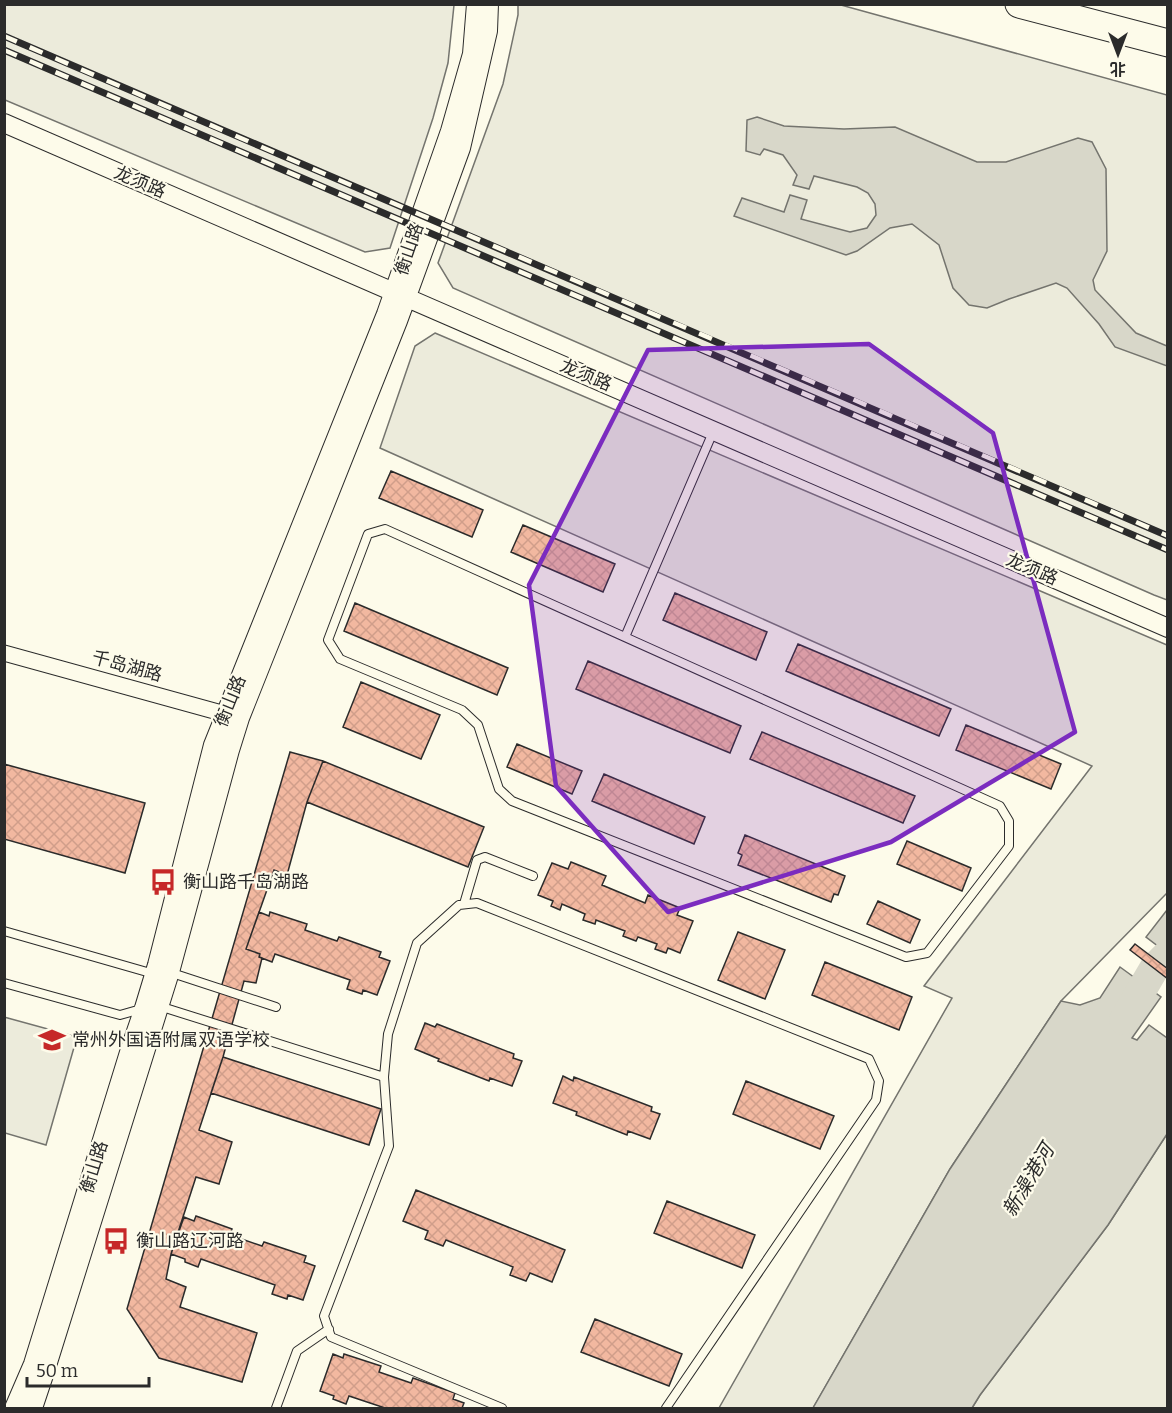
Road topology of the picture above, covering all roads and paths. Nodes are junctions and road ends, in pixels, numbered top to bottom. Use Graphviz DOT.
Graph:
graph roads {
  1 [pos="476,4"];
  2 [pos="489,4"];
  3 [pos="1019,4"];
  4 [pos="1167,43"];
  5 [pos="4,123"];
  6 [pos="400,295"];
  7 [pos="714,431"];
  8 [pos="1167,628"];
  9 [pos="625,637"];
  10 [pos="4,653"];
  11 [pos="233,716"];
  12 [pos="533,876"];
  13 [pos="465,904"];
  14 [pos="4,931"];
  15 [pos="162,973"];
  16 [pos="4,983"];
  17 [pos="152,1007"];
  18 [pos="276,1007"];
  19 [pos="384,1077"];
  20 [pos="329,1329"];
  21 [pos="14,1408"];
  22 [pos="33,1408"];
  23 [pos="276,1408"];
  24 [pos="502,1408"];
  25 [pos="666,1408"];
  1 -- 6 [label="street, 衡山路"];
  2 -- 6 [label="street, 衡山路"];
  3 -- 4 [label="highway"];
  5 -- 6 [label="street, 龙须路"];
  6 -- 7 [label="street, 龙须路"];
  6 -- 11 [label="street, 衡山路"];
  7 -- 8 [label="street, 龙须路"];
  7 -- 9 [label="lane"];
  9 -- 9 [label="lane"];
  10 -- 11 [label="street, 千岛湖路"];
  11 -- 15 [label="street, 衡山路"];
  12 -- 13 [label="lane"];
  13 -- 19 [label="lane"];
  13 -- 25 [label="lane"];
  14 -- 15 [label="lane"];
  15 -- 17 [label="street, 衡山路"];
  15 -- 18 [label="lane"];
  16 -- 17 [label="lane"];
  17 -- 19 [label="lane"];
  17 -- 21 [label="street, 衡山路"];
  17 -- 22 [label="street, 衡山路"];
  19 -- 20 [label="lane"];
  20 -- 23 [label="lane"];
  20 -- 24 [label="lane"];
}
